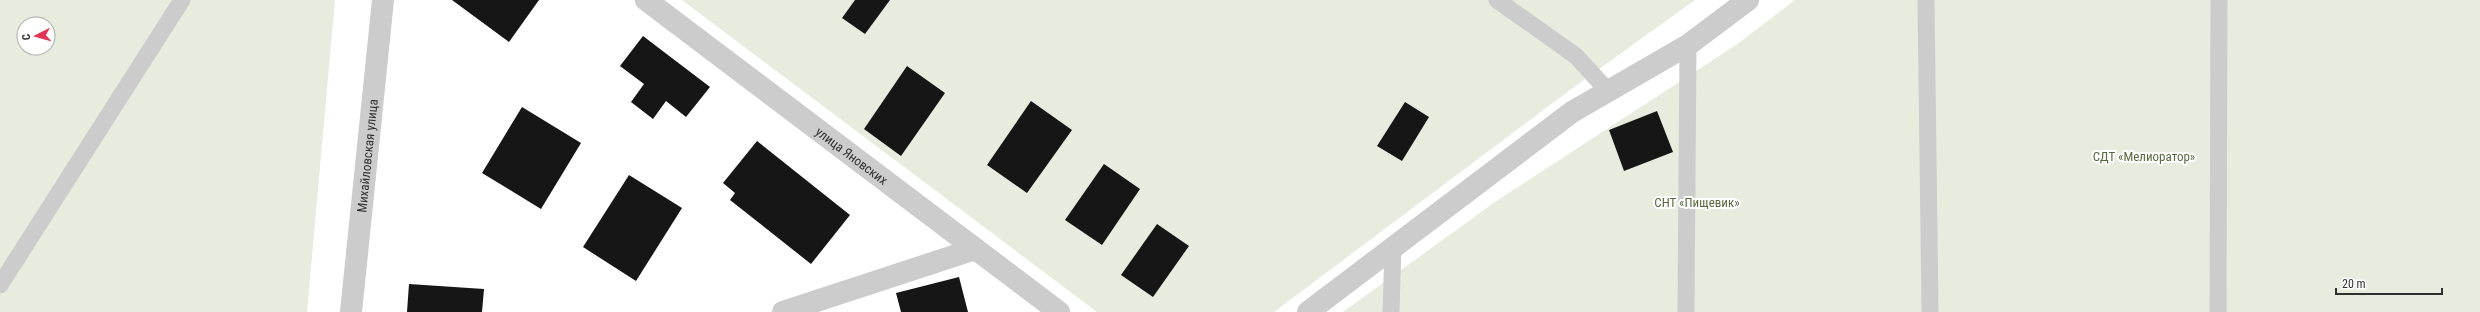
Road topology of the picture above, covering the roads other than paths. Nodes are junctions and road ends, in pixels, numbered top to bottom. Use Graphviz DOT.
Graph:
graph roads {
  1 [pos="182,0"];
  2 [pos="383,0"];
  3 [pos="646,0"];
  4 [pos="1496,0"];
  5 [pos="1748,0"];
  6 [pos="1926,0"];
  7 [pos="2219,0"];
  8 [pos="1688,45"];
  9 [pos="1608,91"];
  10 [pos="1393,246"];
  11 [pos="975,249"];
  12 [pos="0,285"];
  13 [pos="351,312"];
  14 [pos="783,312"];
  15 [pos="1059,312"];
  16 [pos="1308,312"];
  17 [pos="1391,312"];
  18 [pos="1686,312"];
  19 [pos="1930,312"];
  20 [pos="2218,312"];
  1 -- 12 [label="lane"];
  2 -- 13 [label="street, Михайловская улица"];
  3 -- 11 [label="street, улица Яновских"];
  4 -- 9 [label="lane"];
  5 -- 8 [label="street"];
  6 -- 19 [label="lane"];
  7 -- 20 [label="lane"];
  8 -- 9 [label="street"];
  8 -- 18 [label="lane"];
  9 -- 10 [label="street"];
  10 -- 16 [label="street"];
  10 -- 17 [label="lane"];
  11 -- 14 [label="street"];
  11 -- 15 [label="street, улица Яновских"];
}
